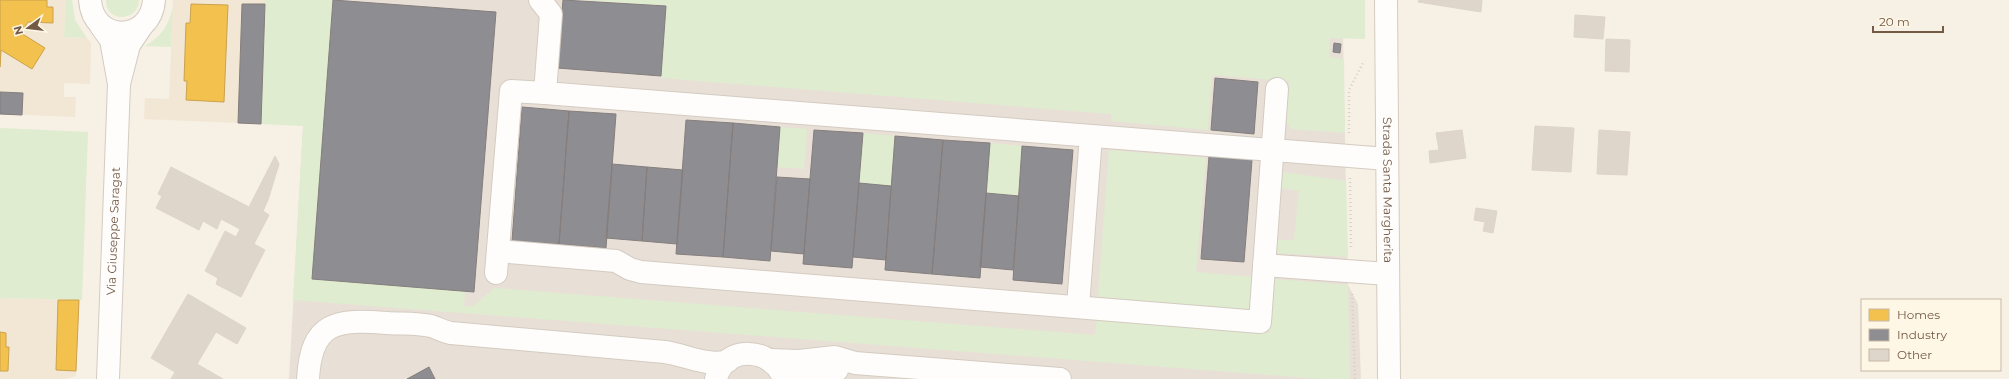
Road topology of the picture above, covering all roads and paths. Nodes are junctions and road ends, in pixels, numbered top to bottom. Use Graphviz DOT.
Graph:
graph roads {
  1 [pos="90,0"];
  2 [pos="154,0"];
  3 [pos="540,0"];
  4 [pos="1386,0"];
  5 [pos="101,26"];
  6 [pos="141,27"];
  7 [pos="1365,60"];
  8 [pos="119,84"];
  9 [pos="1278,89"];
  10 [pos="545,93"];
  11 [pos="1091,136"];
  12 [pos="1273,150"];
  13 [pos="1349,156"];
  14 [pos="1387,159"];
  15 [pos="498,251"];
  16 [pos="1264,265"];
  17 [pos="1352,271"];
  18 [pos="496,273"];
  19 [pos="1388,274"];
  20 [pos="1078,306"];
  21 [pos="770,360"];
  22 [pos="855,363"];
  23 [pos="722,370"];
  24 [pos="108,379"];
  25 [pos="308,379"];
  26 [pos="784,379"];
  27 [pos="801,379"];
  28 [pos="1060,379"];
  29 [pos="1355,379"];
  30 [pos="1390,379"];
  1 -- 5 [label="street, Via Giuseppe Saragat"];
  2 -- 6 [label="street, Via Giuseppe Saragat"];
  3 -- 10 [label="street"];
  4 -- 14 [label="street, Strada Santa Margherita"];
  5 -- 6 [label="street"];
  5 -- 8 [label="street, Via Giuseppe Saragat"];
  6 -- 8 [label="street, Via Giuseppe Saragat"];
  7 -- 13 [label="path"];
  8 -- 24 [label="street, Via Giuseppe Saragat"];
  9 -- 12 [label="street"];
  10 -- 11 [label="street"];
  10 -- 15 [label="street"];
  11 -- 12 [label="street"];
  11 -- 20 [label="street"];
  12 -- 13 [label="street"];
  12 -- 16 [label="street"];
  13 -- 14 [label="street"];
  13 -- 17 [label="path"];
  14 -- 19 [label="street, Strada Santa Margherita"];
  15 -- 18 [label="street"];
  15 -- 20 [label="street"];
  16 -- 17 [label="street"];
  16 -- 20 [label="street"];
  17 -- 19 [label="street"];
  17 -- 29 [label="path"];
  19 -- 30 [label="street, Strada Santa Margherita"];
  21 -- 22 [label="street"];
  21 -- 23 [label="street"];
  21 -- 26 [label="street"];
  22 -- 27 [label="street"];
  22 -- 28 [label="street"];
  23 -- 25 [label="street"];
}
